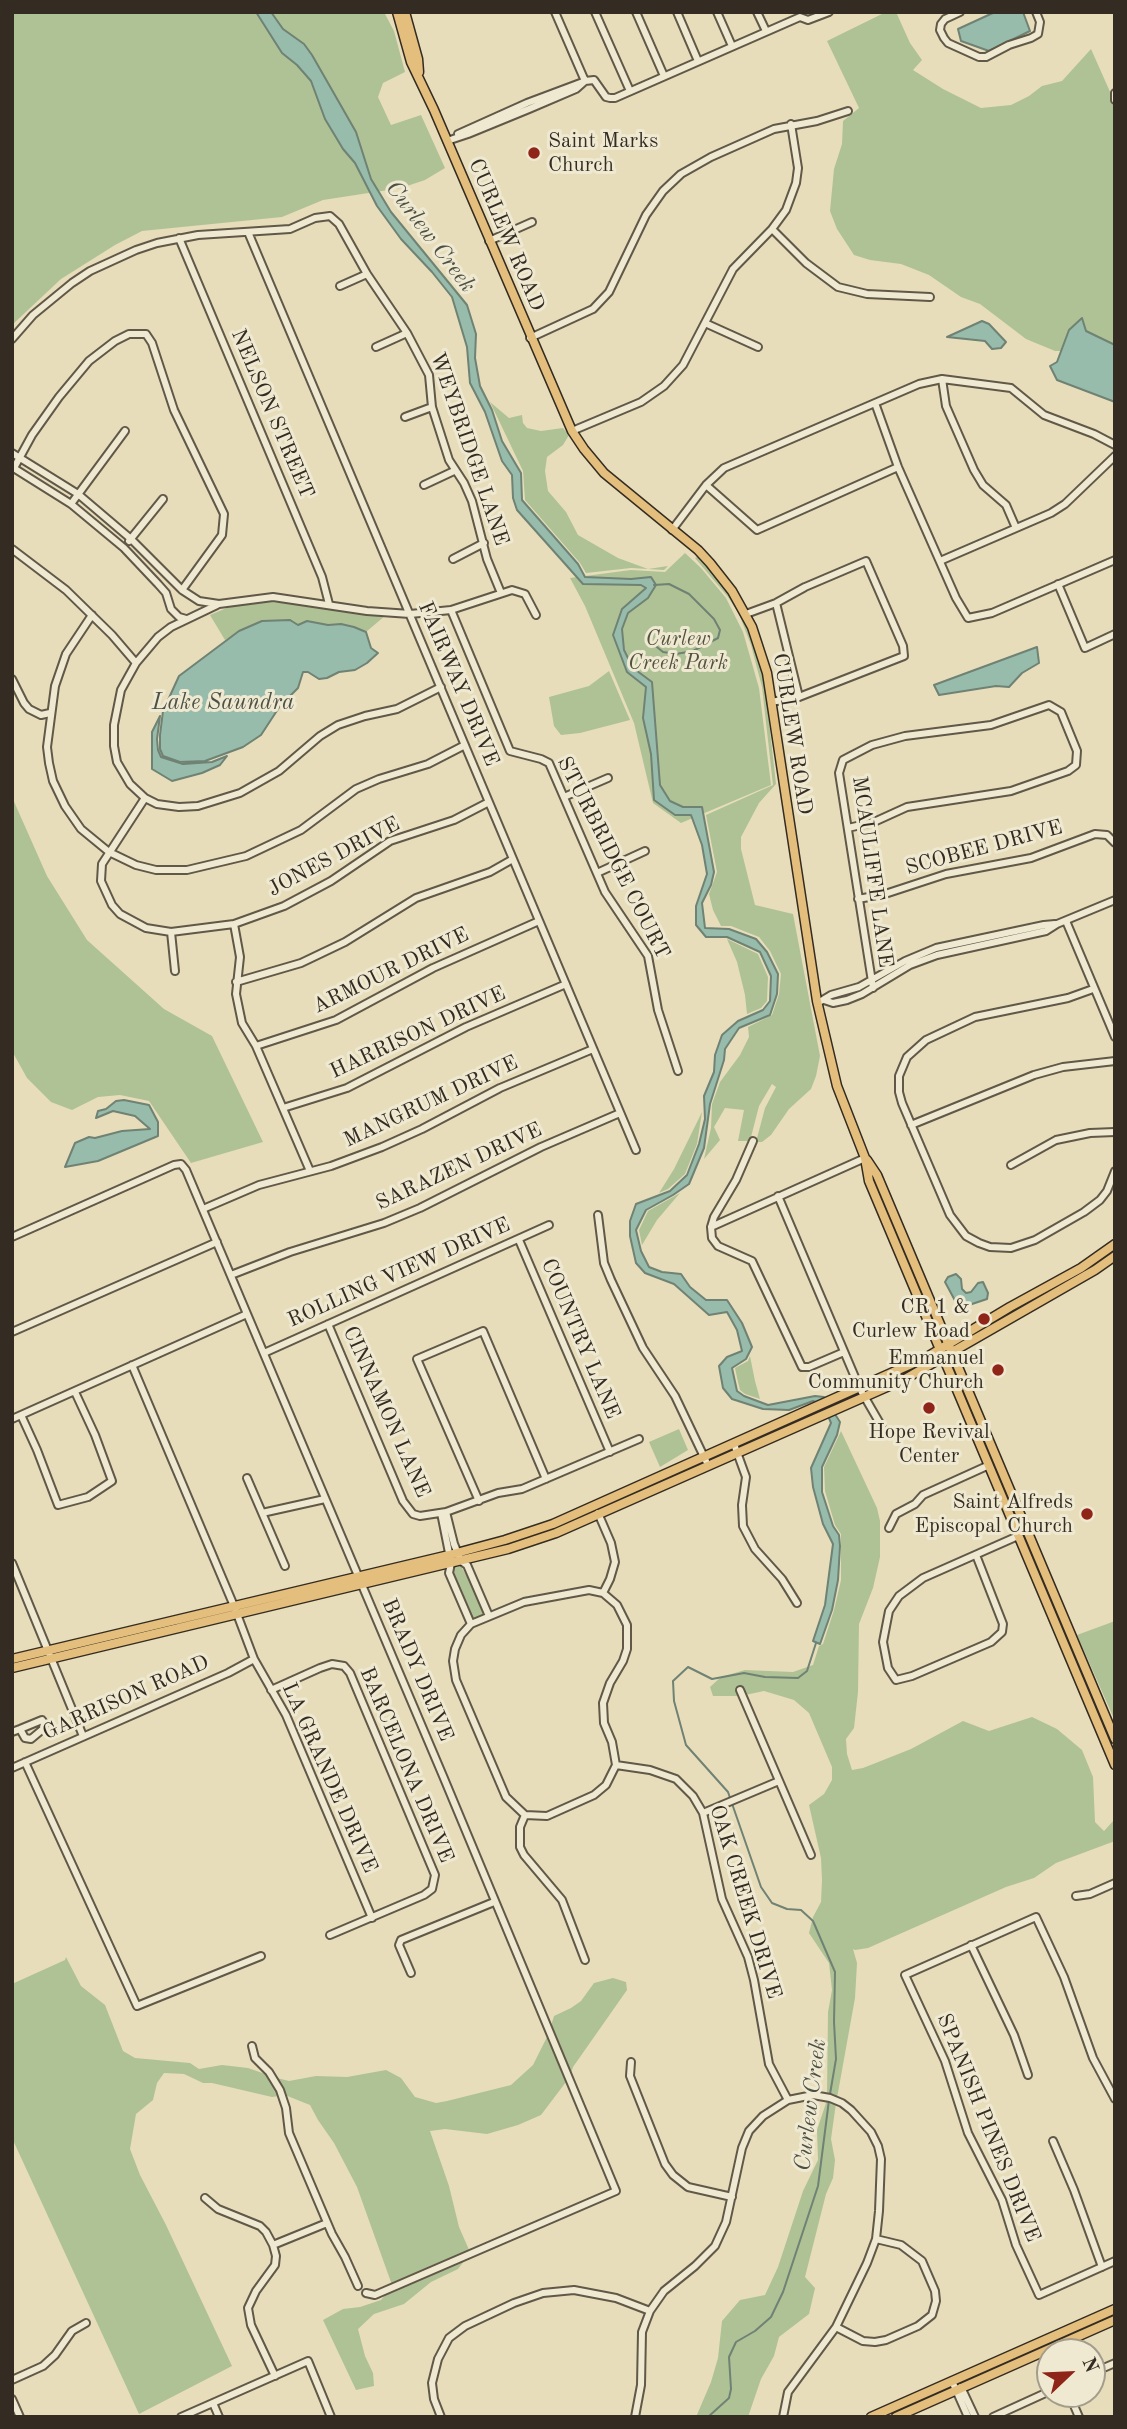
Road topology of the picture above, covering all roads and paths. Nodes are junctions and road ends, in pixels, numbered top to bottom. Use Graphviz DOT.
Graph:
graph roads {
  1 [pos="397,12"];
  2 [pos="405,12"];
  3 [pos="555,12"];
  4 [pos="596,12"];
  5 [pos="636,12"];
  6 [pos="677,12"];
  7 [pos="717,12"];
  8 [pos="758,12"];
  9 [pos="829,12"];
  10 [pos="960,12"];
  11 [pos="1036,12"];
  12 [pos="799,14"];
  13 [pos="766,31"];
  14 [pos="732,46"];
  15 [pos="698,61"];
  16 [pos="419,75"];
  17 [pos="664,76"];
  18 [pos="585,81"];
  19 [pos="630,91"];
  20 [pos="1115,93"];
  21 [pos="1115,100"];
  22 [pos="848,111"];
  23 [pos="792,124"];
  24 [pos="447,141"];
  25 [pos="532,222"];
  26 [pos="772,229"];
  27 [pos="248,232"];
  28 [pos="179,238"];
  29 [pos="489,241"];
  30 [pos="367,274"];
  31 [pos="340,286"];
  32 [pos="930,297"];
  33 [pos="705,323"];
  34 [pos="407,332"];
  35 [pos="530,338"];
  36 [pos="12,339"];
  37 [pos="376,347"];
  38 [pos="758,347"];
  39 [pos="942,379"];
  40 [pos="875,403"];
  41 [pos="432,407"];
  42 [pos="405,418"];
  43 [pos="125,431"];
  44 [pos="572,431"];
  45 [pos="1115,445"];
  46 [pos="12,453"];
  47 [pos="1115,456"];
  48 [pos="19,457"];
  49 [pos="13,467"];
  50 [pos="898,467"];
  51 [pos="454,471"];
  52 [pos="424,485"];
  53 [pos="706,485"];
  54 [pos="78,494"];
  55 [pos="163,499"];
  56 [pos="71,504"];
  57 [pos="1016,528"];
  58 [pos="673,530"];
  59 [pos="131,539"];
  60 [pos="484,543"];
  61 [pos="124,548"];
  62 [pos="12,549"];
  63 [pos="453,559"];
  64 [pos="1115,559"];
  65 [pos="940,561"];
  66 [pos="1058,584"];
  67 [pos="182,590"];
  68 [pos="501,593"];
  69 [pos="776,603"];
  70 [pos="219,604"];
  71 [pos="329,604"];
  72 [pos="171,609"];
  73 [pos="451,610"];
  74 [pos="410,614"];
  75 [pos="746,614"];
  76 [pos="92,615"];
  77 [pos="536,615"];
  78 [pos="186,619"];
  79 [pos="171,627"];
  80 [pos="1115,634"];
  81 [pos="136,663"];
  82 [pos="12,679"];
  83 [pos="442,687"];
  84 [pos="799,698"];
  85 [pos="772,702"];
  86 [pos="50,713"];
  87 [pos="465,745"];
  88 [pos="608,778"];
  89 [pos="564,797"];
  90 [pos="145,799"];
  91 [pos="489,802"];
  92 [pos="848,828"];
  93 [pos="1115,843"];
  94 [pos="109,852"];
  95 [pos="645,852"];
  96 [pos="513,859"];
  97 [pos="597,873"];
  98 [pos="858,899"];
  99 [pos="1115,900"];
  100 [pos="539,920"];
  101 [pos="1066,921"];
  102 [pos="234,924"];
  103 [pos="171,932"];
  104 [pos="175,971"];
  105 [pos="236,982"];
  106 [pos="566,984"];
  107 [pos="871,985"];
  108 [pos="1093,989"];
  109 [pos="821,1001"];
  110 [pos="1115,1037"];
  111 [pos="256,1046"];
  112 [pos="593,1049"];
  113 [pos="1115,1060"];
  114 [pos="678,1071"];
  115 [pos="283,1108"];
  116 [pos="620,1112"];
  117 [pos="911,1125"];
  118 [pos="1115,1132"];
  119 [pos="753,1141"];
  120 [pos="636,1150"];
  121 [pos="865,1158"];
  122 [pos="1011,1165"];
  123 [pos="310,1171"];
  124 [pos="1115,1171"];
  125 [pos="778,1196"];
  126 [pos="203,1209"];
  127 [pos="598,1215"];
  128 [pos="548,1225"];
  129 [pos="710,1227"];
  130 [pos="12,1237"];
  131 [pos="519,1240"];
  132 [pos="216,1242"];
  133 [pos="1115,1244"];
  134 [pos="1115,1256"];
  135 [pos="231,1275"];
  136 [pos="247,1314"];
  137 [pos="328,1324"];
  138 [pos="12,1332"];
  139 [pos="946,1350"];
  140 [pos="844,1352"];
  141 [pos="264,1353"];
  142 [pos="132,1365"];
  143 [pos="947,1370"];
  144 [pos="860,1389"];
  145 [pos="883,1390"];
  146 [pos="75,1392"];
  147 [pos="866,1397"];
  148 [pos="20,1415"];
  149 [pos="12,1419"];
  150 [pos="882,1427"];
  151 [pos="639,1439"];
  152 [pos="736,1448"];
  153 [pos="980,1450"];
  154 [pos="610,1452"];
  155 [pos="706,1461"];
  156 [pos="987,1466"];
  157 [pos="247,1478"];
  158 [pos="546,1479"];
  159 [pos="1012,1494"];
  160 [pos="326,1499"];
  161 [pos="479,1501"];
  162 [pos="595,1506"];
  163 [pos="443,1512"];
  164 [pos="262,1513"];
  165 [pos="599,1515"];
  166 [pos="889,1528"];
  167 [pos="1018,1536"];
  168 [pos="976,1555"];
  169 [pos="460,1556"];
  170 [pos="450,1559"];
  171 [pos="12,1563"];
  172 [pos="285,1566"];
  173 [pos="358,1576"];
  174 [pos="362,1585"];
  175 [pos="1050,1588"];
  176 [pos="603,1593"];
  177 [pos="797,1603"];
  178 [pos="234,1606"];
  179 [pos="236,1615"];
  180 [pos="489,1616"];
  181 [pos="471,1624"];
  182 [pos="50,1654"];
  183 [pos="12,1658"];
  184 [pos="254,1659"];
  185 [pos="12,1668"];
  186 [pos="271,1690"];
  187 [pos="740,1690"];
  188 [pos="20,1729"];
  189 [pos="12,1732"];
  190 [pos="83,1736"];
  191 [pos="1115,1740"];
  192 [pos="25,1762"];
  193 [pos="616,1765"];
  194 [pos="1115,1765"];
  195 [pos="12,1768"];
  196 [pos="779,1781"];
  197 [pos="703,1813"];
  198 [pos="525,1815"];
  199 [pos="811,1856"];
  200 [pos="1115,1883"];
  201 [pos="1076,1896"];
  202 [pos="494,1902"];
  203 [pos="372,1918"];
  204 [pos="330,1935"];
  205 [pos="971,1945"];
  206 [pos="261,1956"];
  207 [pos="585,1960"];
  208 [pos="411,1973"];
  209 [pos="252,2046"];
  210 [pos="631,2062"];
  211 [pos="1028,2075"];
  212 [pos="1115,2099"];
  213 [pos="788,2100"];
  214 [pos="1053,2141"];
  215 [pos="205,2197"];
  216 [pos="732,2197"];
  217 [pos="327,2224"];
  218 [pos="876,2239"];
  219 [pos="273,2245"];
  220 [pos="1115,2262"];
  221 [pos="1102,2267"];
  222 [pos="358,2286"];
  223 [pos="366,2293"];
  224 [pos="1115,2309"];
  225 [pos="650,2311"];
  226 [pos="1102,2314"];
  227 [pos="1111,2322"];
  228 [pos="86,2323"];
  229 [pos="836,2326"];
  230 [pos="275,2376"];
  231 [pos="12,2379"];
  232 [pos="955,2379"];
  233 [pos="959,2389"];
  234 [pos="1036,2398"];
  235 [pos="12,2399"];
  236 [pos="213,2403"];
  237 [pos="1006,2414"];
  238 [pos="20,2417"];
  239 [pos="181,2417"];
  240 [pos="219,2417"];
  241 [pos="331,2417"];
  242 [pos="441,2417"];
  243 [pos="635,2417"];
  244 [pos="783,2417"];
  245 [pos="871,2417"];
  246 [pos="896,2417"];
  247 [pos="968,2417"];
  248 [pos="975,2417"];
  249 [pos="993,2417"];
  1 -- 16 [label="main road, CURLEW ROAD"];
  2 -- 16 [label="main road, CURLEW ROAD"];
  3 -- 18 [label="street"];
  4 -- 19 [label="street"];
  5 -- 17 [label="street"];
  6 -- 15 [label="street"];
  7 -- 14 [label="street"];
  8 -- 13 [label="street"];
  9 -- 12 [label="street"];
  10 -- 11 [label="street"];
  12 -- 13 [label="street"];
  13 -- 14 [label="street"];
  14 -- 15 [label="street"];
  15 -- 17 [label="street"];
  16 -- 24 [label="main road, CURLEW ROAD"];
  17 -- 19 [label="street"];
  18 -- 19 [label="street"];
  18 -- 24 [label="street"];
  20 -- 21 [label="street"];
  22 -- 23 [label="street"];
  23 -- 26 [label="street"];
  23 -- 35 [label="street"];
  24 -- 29 [label="main road, CURLEW ROAD"];
  25 -- 29 [label="street"];
  26 -- 32 [label="street"];
  26 -- 33 [label="street"];
  27 -- 28 [label="street"];
  27 -- 30 [label="street, WEYBRIDGE LANE"];
  27 -- 74 [label="street, FAIRWAY DRIVE"];
  28 -- 36 [label="street"];
  28 -- 71 [label="street, NELSON STREET"];
  29 -- 35 [label="main road, CURLEW ROAD"];
  30 -- 31 [label="street"];
  30 -- 34 [label="street, WEYBRIDGE LANE"];
  33 -- 38 [label="street"];
  33 -- 44 [label="street"];
  34 -- 37 [label="street"];
  34 -- 41 [label="street, WEYBRIDGE LANE"];
  35 -- 44 [label="main road, CURLEW ROAD"];
  39 -- 40 [label="street"];
  39 -- 45 [label="street"];
  39 -- 57 [label="street"];
  40 -- 50 [label="street"];
  40 -- 53 [label="street"];
  41 -- 42 [label="street"];
  41 -- 51 [label="street, WEYBRIDGE LANE"];
  43 -- 54 [label="street"];
  44 -- 58 [label="main road, CURLEW ROAD"];
  46 -- 48 [label="street"];
  47 -- 57 [label="street"];
  48 -- 49 [label="street"];
  48 -- 54 [label="street"];
  48 -- 67 [label="street"];
  49 -- 56 [label="street"];
  50 -- 53 [label="street"];
  50 -- 65 [label="street"];
  51 -- 52 [label="street"];
  51 -- 60 [label="street, WEYBRIDGE LANE"];
  53 -- 58 [label="street"];
  54 -- 56 [label="street"];
  54 -- 59 [label="street"];
  55 -- 59 [label="street"];
  56 -- 61 [label="street"];
  57 -- 65 [label="street"];
  58 -- 75 [label="main road, CURLEW ROAD"];
  59 -- 61 [label="street"];
  59 -- 67 [label="street"];
  60 -- 63 [label="street"];
  60 -- 68 [label="street, WEYBRIDGE LANE"];
  61 -- 72 [label="street"];
  62 -- 76 [label="street"];
  64 -- 66 [label="street"];
  65 -- 66 [label="street"];
  66 -- 80 [label="street"];
  67 -- 70 [label="street"];
  68 -- 73 [label="street"];
  68 -- 77 [label="street"];
  69 -- 75 [label="street"];
  69 -- 84 [label="street"];
  69 -- 84 [label="street"];
  70 -- 71 [label="street"];
  70 -- 78 [label="street"];
  71 -- 74 [label="street"];
  72 -- 78 [label="street"];
  72 -- 79 [label="street"];
  73 -- 74 [label="street"];
  73 -- 89 [label="street, STURBRIDGE COURT"];
  74 -- 83 [label="street, FAIRWAY DRIVE"];
  75 -- 85 [label="main road, CURLEW ROAD"];
  76 -- 81 [label="street"];
  76 -- 86 [label="street"];
  78 -- 79 [label="street"];
  79 -- 81 [label="street"];
  81 -- 90 [label="street"];
  82 -- 86 [label="street"];
  83 -- 87 [label="street, FAIRWAY DRIVE"];
  83 -- 90 [label="street"];
  84 -- 85 [label="street"];
  85 -- 109 [label="main road, CURLEW ROAD"];
  86 -- 94 [label="street"];
  87 -- 91 [label="street, FAIRWAY DRIVE"];
  87 -- 94 [label="street"];
  88 -- 89 [label="street"];
  89 -- 97 [label="street, STURBRIDGE COURT"];
  90 -- 94 [label="street, JONES DRIVE"];
  91 -- 96 [label="street, FAIRWAY DRIVE"];
  91 -- 102 [label="street, JONES DRIVE"];
  92 -- 92 [label="street, MCAULIFFE LANE"];
  92 -- 98 [label="street, MCAULIFFE LANE"];
  93 -- 98 [label="street, SCOBEE DRIVE"];
  94 -- 103 [label="street, JONES DRIVE"];
  95 -- 97 [label="street"];
  96 -- 100 [label="street, FAIRWAY DRIVE"];
  96 -- 105 [label="street"];
  97 -- 114 [label="street, STURBRIDGE COURT"];
  98 -- 107 [label="street, MCAULIFFE LANE"];
  99 -- 101 [label="street"];
  100 -- 106 [label="street, FAIRWAY DRIVE"];
  100 -- 111 [label="street, ARMOUR DRIVE"];
  101 -- 107 [label="street"];
  101 -- 108 [label="street"];
  102 -- 103 [label="street, JONES DRIVE"];
  102 -- 105 [label="street"];
  103 -- 104 [label="street"];
  105 -- 111 [label="street"];
  106 -- 112 [label="street, FAIRWAY DRIVE"];
  106 -- 115 [label="street, HARRISON DRIVE"];
  107 -- 109 [label="street"];
  108 -- 110 [label="street"];
  108 -- 117 [label="street"];
  109 -- 121 [label="main road, CURLEW ROAD"];
  111 -- 115 [label="street"];
  112 -- 116 [label="street, FAIRWAY DRIVE"];
  112 -- 123 [label="street, MANGRUM DRIVE"];
  113 -- 117 [label="street"];
  115 -- 123 [label="street"];
  116 -- 120 [label="street, FAIRWAY DRIVE"];
  116 -- 135 [label="street, SARAZEN DRIVE"];
  117 -- 124 [label="street"];
  118 -- 122 [label="street"];
  119 -- 129 [label="street"];
  121 -- 125 [label="street"];
  121 -- 139 [label="main road, CURLEW ROAD"];
  121 -- 139 [label="main road, CURLEW ROAD"];
  123 -- 126 [label="street, MANGRUM DRIVE"];
  125 -- 129 [label="street"];
  125 -- 140 [label="street"];
  126 -- 130 [label="street, BRADY DRIVE"];
  126 -- 132 [label="street, BRADY DRIVE"];
  127 -- 155 [label="street"];
  128 -- 131 [label="street, ROLLING VIEW DRIVE"];
  129 -- 140 [label="street"];
  131 -- 137 [label="street, ROLLING VIEW DRIVE"];
  131 -- 154 [label="street, COUNTRY LANE"];
  132 -- 135 [label="street, BRADY DRIVE"];
  132 -- 138 [label="street"];
  133 -- 139 [label="main road"];
  134 -- 139 [label="main road"];
  135 -- 136 [label="street, BRADY DRIVE"];
  136 -- 141 [label="street, BRADY DRIVE"];
  136 -- 142 [label="street"];
  137 -- 141 [label="street, ROLLING VIEW DRIVE"];
  137 -- 163 [label="street, CINNAMON LANE"];
  139 -- 143 [label="main road, CURLEW ROAD"];
  139 -- 144 [label="main road"];
  139 -- 145 [label="main road"];
  139 -- 159 [label="main road, CURLEW ROAD"];
  140 -- 144 [label="street"];
  141 -- 160 [label="street, BRADY DRIVE"];
  142 -- 146 [label="street"];
  142 -- 178 [label="street, LA GRANDE DRIVE"];
  143 -- 145 [label="main road"];
  143 -- 153 [label="main road, CURLEW ROAD"];
  144 -- 147 [label="street"];
  144 -- 152 [label="main road"];
  145 -- 147 [label="main road"];
  146 -- 148 [label="street"];
  146 -- 148 [label="street"];
  147 -- 150 [label="street"];
  147 -- 152 [label="main road"];
  148 -- 149 [label="street"];
  151 -- 154 [label="street"];
  152 -- 155 [label="main road"];
  152 -- 177 [label="street"];
  153 -- 156 [label="main road, CURLEW ROAD"];
  153 -- 159 [label="main road"];
  154 -- 158 [label="street"];
  155 -- 162 [label="main road"];
  155 -- 165 [label="main road"];
  156 -- 166 [label="street"];
  156 -- 167 [label="main road, CURLEW ROAD"];
  157 -- 164 [label="street"];
  158 -- 161 [label="street"];
  158 -- 161 [label="street"];
  159 -- 175 [label="main road, CURLEW ROAD"];
  160 -- 164 [label="street"];
  160 -- 173 [label="street, BRADY DRIVE"];
  161 -- 163 [label="street"];
  162 -- 165 [label="street"];
  162 -- 169 [label="main road"];
  163 -- 169 [label="street"];
  163 -- 170 [label="street"];
  164 -- 172 [label="street"];
  165 -- 169 [label="main road"];
  165 -- 176 [label="street"];
  167 -- 168 [label="street"];
  167 -- 175 [label="main road"];
  167 -- 194 [label="main road, CURLEW ROAD"];
  168 -- 168 [label="street"];
  169 -- 170 [label="main road"];
  169 -- 180 [label="street"];
  170 -- 173 [label="main road"];
  170 -- 174 [label="main road"];
  170 -- 181 [label="street"];
  171 -- 182 [label="street"];
  173 -- 174 [label="street, BRADY DRIVE"];
  173 -- 178 [label="main road"];
  174 -- 179 [label="main road"];
  174 -- 202 [label="street, BRADY DRIVE"];
  175 -- 191 [label="main road, CURLEW ROAD"];
  176 -- 180 [label="street"];
  176 -- 193 [label="street"];
  178 -- 179 [label="street, LA GRANDE DRIVE"];
  178 -- 182 [label="main road"];
  179 -- 182 [label="main road"];
  179 -- 184 [label="street, LA GRANDE DRIVE"];
  180 -- 181 [label="street"];
  181 -- 198 [label="street"];
  182 -- 183 [label="main road"];
  182 -- 185 [label="main road"];
  182 -- 190 [label="street"];
  184 -- 186 [label="street, LA GRANDE DRIVE"];
  184 -- 190 [label="street, GARRISON ROAD"];
  186 -- 203 [label="street, LA GRANDE DRIVE"];
  186 -- 203 [label="street, BARCELONA DRIVE"];
  187 -- 196 [label="street"];
  188 -- 189 [label="street"];
  190 -- 192 [label="street, GARRISON ROAD"];
  192 -- 195 [label="street, GARRISON ROAD"];
  192 -- 206 [label="street"];
  193 -- 197 [label="street, OAK CREEK DRIVE"];
  193 -- 198 [label="street"];
  196 -- 197 [label="street"];
  196 -- 199 [label="street"];
  197 -- 213 [label="street, OAK CREEK DRIVE"];
  198 -- 207 [label="street"];
  200 -- 201 [label="street"];
  202 -- 208 [label="street"];
  202 -- 223 [label="street, BRADY DRIVE"];
  203 -- 204 [label="street"];
  205 -- 211 [label="street"];
  205 -- 212 [label="street"];
  205 -- 221 [label="street, SPANISH PINES DRIVE"];
  209 -- 217 [label="street"];
  210 -- 216 [label="street"];
  213 -- 216 [label="street"];
  213 -- 218 [label="street"];
  214 -- 221 [label="street"];
  215 -- 219 [label="street"];
  216 -- 225 [label="street"];
  217 -- 219 [label="street"];
  217 -- 222 [label="street"];
  218 -- 229 [label="street"];
  218 -- 229 [label="street"];
  219 -- 230 [label="street"];
  220 -- 221 [label="street"];
  224 -- 226 [label="main road"];
  225 -- 242 [label="street"];
  225 -- 243 [label="street"];
  226 -- 227 [label="main road"];
  226 -- 232 [label="main road"];
  227 -- 233 [label="main road"];
  228 -- 231 [label="street"];
  229 -- 244 [label="street"];
  230 -- 236 [label="street"];
  230 -- 241 [label="street"];
  232 -- 233 [label="street"];
  232 -- 245 [label="main road"];
  233 -- 246 [label="main road"];
  233 -- 247 [label="street"];
  233 -- 248 [label="street"];
  234 -- 237 [label="street"];
  235 -- 238 [label="street"];
  236 -- 239 [label="street"];
  236 -- 240 [label="street"];
  237 -- 249 [label="street"];
}
